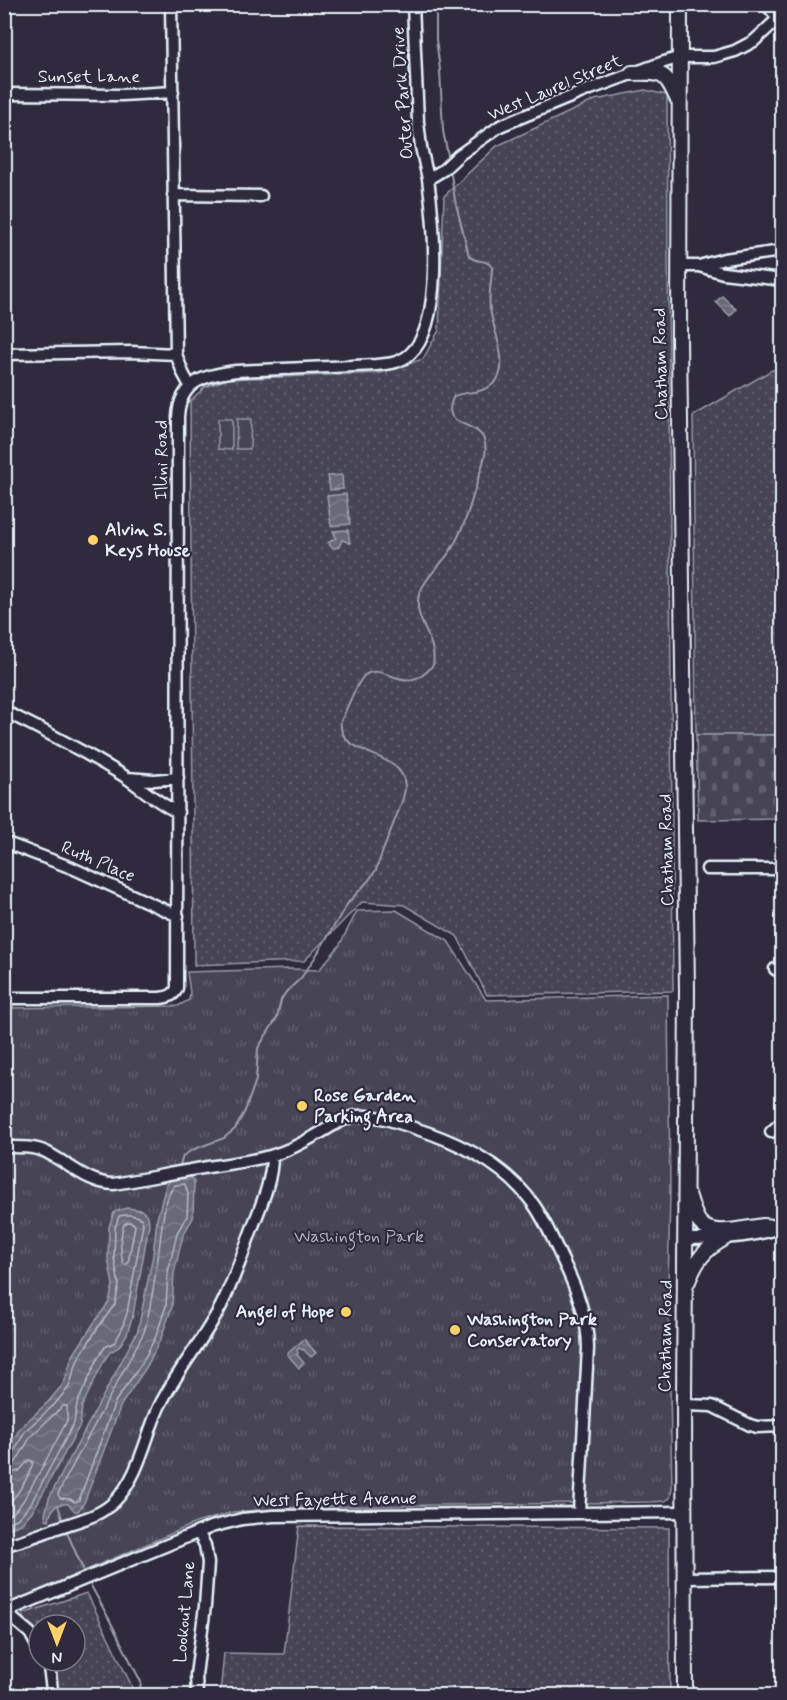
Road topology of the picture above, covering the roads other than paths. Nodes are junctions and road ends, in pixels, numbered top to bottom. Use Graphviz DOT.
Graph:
graph roads {
  1 [pos="171,4"];
  2 [pos="413,4"];
  3 [pos="680,4"];
  4 [pos="766,4"];
  5 [pos="781,17"];
  6 [pos="681,57"];
  7 [pos="632,73"];
  8 [pos="173,92"];
  9 [pos="4,94"];
  10 [pos="680,105"];
  11 [pos="428,179"];
  12 [pos="173,195"];
  13 [pos="261,196"];
  14 [pos="783,251"];
  15 [pos="679,267"];
  16 [pos="699,267"];
  17 [pos="783,280"];
  18 [pos="4,354"];
  19 [pos="176,354"];
  20 [pos="190,386"];
  21 [pos="4,711"];
  22 [pos="127,778"];
  23 [pos="178,778"];
  24 [pos="178,812"];
  25 [pos="4,842"];
  26 [pos="707,869"];
  27 [pos="783,869"];
  28 [pos="178,916"];
  29 [pos="4,998"];
  30 [pos="783,1122"];
  31 [pos="771,1132"];
  32 [pos="4,1147"];
  33 [pos="272,1156"];
  34 [pos="686,1188"];
  35 [pos="780,1228"];
  36 [pos="726,1238"];
  37 [pos="685,1239"];
  38 [pos="685,1288"];
  39 [pos="684,1405"];
  40 [pos="783,1426"];
  41 [pos="684,1512"];
  42 [pos="579,1513"];
  43 [pos="198,1532"];
  44 [pos="4,1545"];
  45 [pos="783,1577"];
  46 [pos="684,1578"];
  47 [pos="5,1612"];
  48 [pos="27,1630"];
  49 [pos="50,1673"];
  50 [pos="53,1695"];
  51 [pos="197,1695"];
  52 [pos="685,1695"];
  1 -- 8 [label="street"];
  2 -- 11 [label="street, Outer Park Drive"];
  3 -- 6 [label="main road, Chatham Road"];
  4 -- 5 [label="street, West Laurel Street"];
  5 -- 6 [label="street, West Laurel Street"];
  6 -- 7 [label="street, West Laurel Street"];
  6 -- 10 [label="main road, Chatham Road"];
  7 -- 10 [label="main road"];
  7 -- 11 [label="street, West Laurel Street"];
  8 -- 9 [label="street, Sunset Lane"];
  8 -- 12 [label="street"];
  10 -- 15 [label="main road, Chatham Road"];
  11 -- 20 [label="street"];
  12 -- 13 [label="street"];
  12 -- 19 [label="street"];
  14 -- 16 [label="street"];
  15 -- 16 [label="street"];
  15 -- 34 [label="main road, Chatham Road"];
  16 -- 17 [label="street"];
  18 -- 19 [label="street"];
  19 -- 20 [label="street"];
  20 -- 23 [label="street, Illini Road"];
  21 -- 22 [label="street"];
  22 -- 23 [label="street"];
  22 -- 24 [label="street"];
  23 -- 24 [label="street, Illini Road"];
  24 -- 28 [label="street, Illini Road"];
  25 -- 28 [label="street, Ruth Place"];
  26 -- 27 [label="street"];
  28 -- 29 [label="street, Illini Road"];
  30 -- 31 [label="street"];
  32 -- 33 [label="street"];
  33 -- 42 [label="street"];
  33 -- 44 [label="street"];
  34 -- 35 [label="main road"];
  34 -- 37 [label="main road, Chatham Road"];
  35 -- 36 [label="street"];
  36 -- 37 [label="street"];
  36 -- 38 [label="main road"];
  37 -- 38 [label="main road, Chatham Road"];
  38 -- 39 [label="main road, Chatham Road"];
  39 -- 40 [label="street"];
  39 -- 41 [label="main road, Chatham Road"];
  41 -- 42 [label="street, West Fayette Avenue"];
  41 -- 46 [label="main road, Chatham Road"];
  42 -- 43 [label="street, West Fayette Avenue"];
  43 -- 47 [label="street, West Fayette Avenue"];
  43 -- 51 [label="street, Lookout Lane"];
  45 -- 46 [label="street"];
  46 -- 52 [label="main road, Chatham Road"];
  47 -- 48 [label="street"];
  49 -- 50 [label="street"];
}
